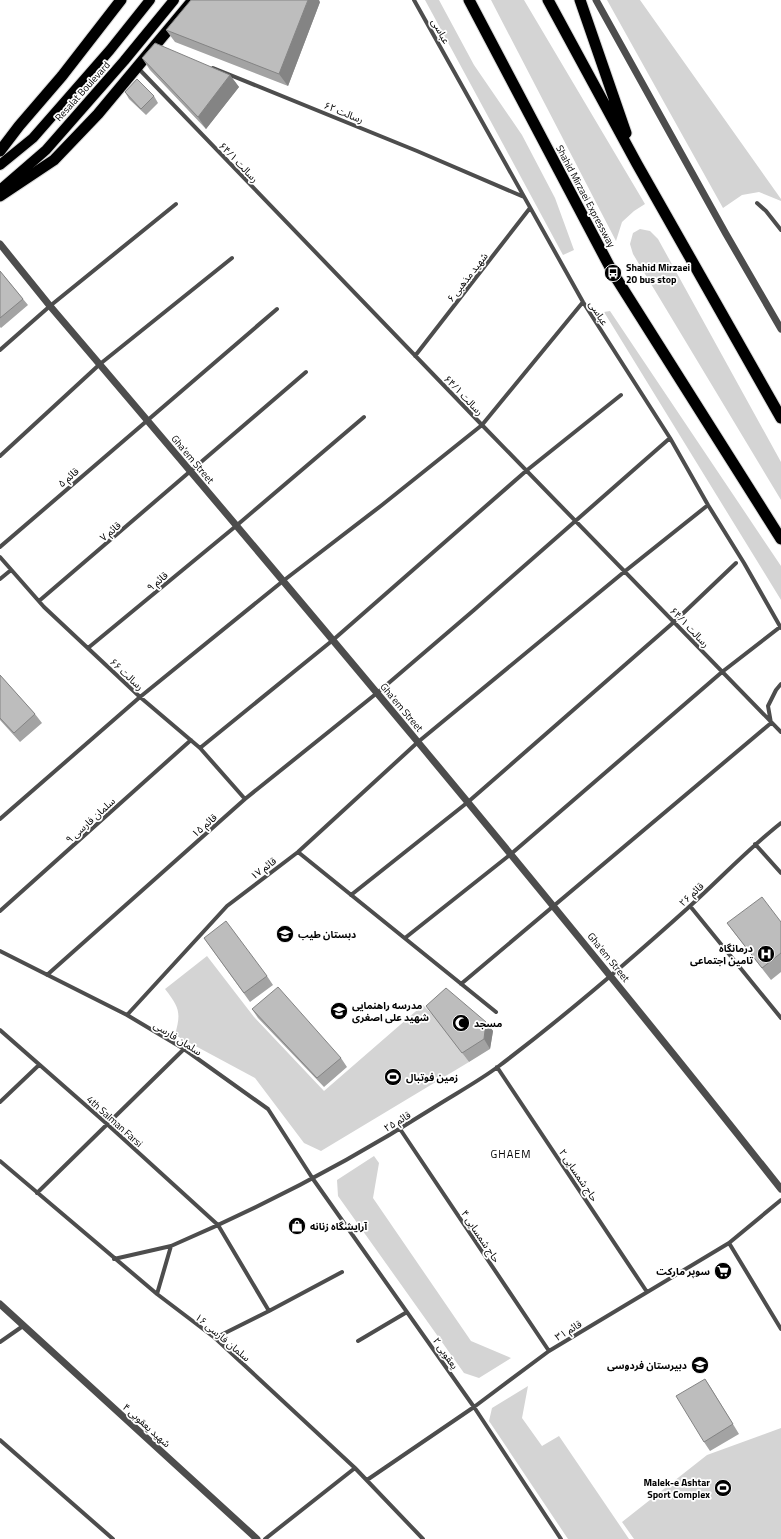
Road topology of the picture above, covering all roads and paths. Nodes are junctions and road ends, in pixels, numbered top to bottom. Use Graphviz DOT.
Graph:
graph roads {
  1 [pos="121,0"];
  2 [pos="150,0"];
  3 [pos="174,0"];
  4 [pos="193,0"];
  5 [pos="414,0"];
  6 [pos="469,0"];
  7 [pos="548,0"];
  8 [pos="580,0"];
  9 [pos="596,0"];
  10 [pos="209,66"];
  11 [pos="137,68"];
  12 [pos="0,151"];
  13 [pos="637,164"];
  14 [pos="0,165"];
  15 [pos="0,190"];
  16 [pos="0,196"];
  17 [pos="524,197"];
  18 [pos="757,203"];
  19 [pos="176,204"];
  20 [pos="530,208"];
  21 [pos="781,230"];
  22 [pos="0,244"];
  23 [pos="232,258"];
  24 [pos="583,302"];
  25 [pos="50,306"];
  26 [pos="277,309"];
  27 [pos="781,329"];
  28 [pos="0,350"];
  29 [pos="415,356"];
  30 [pos="100,364"];
  31 [pos="306,372"];
  32 [pos="621,395"];
  33 [pos="364,417"];
  34 [pos="781,418"];
  35 [pos="147,420"];
  36 [pos="482,425"];
  37 [pos="670,438"];
  38 [pos="0,456"];
  39 [pos="526,471"];
  40 [pos="191,472"];
  41 [pos="708,505"];
  42 [pos="575,521"];
  43 [pos="236,526"];
  44 [pos="781,539"];
  45 [pos="0,547"];
  46 [pos="0,557"];
  47 [pos="736,564"];
  48 [pos="11,570"];
  49 [pos="624,572"];
  50 [pos="0,579"];
  51 [pos="283,581"];
  52 [pos="39,601"];
  53 [pos="674,622"];
  54 [pos="781,628"];
  55 [pos="333,640"];
  56 [pos="88,648"];
  57 [pos="722,672"];
  58 [pos="781,684"];
  59 [pos="377,693"];
  60 [pos="140,697"];
  61 [pos="771,723"];
  62 [pos="781,732"];
  63 [pos="191,740"];
  64 [pos="418,742"];
  65 [pos="200,748"];
  66 [pos="245,799"];
  67 [pos="468,802"];
  68 [pos="0,819"];
  69 [pos="781,823"];
  70 [pos="755,844"];
  71 [pos="298,852"];
  72 [pos="511,854"];
  73 [pos="781,873"];
  74 [pos="351,895"];
  75 [pos="554,905"];
  76 [pos="690,906"];
  77 [pos="0,911"];
  78 [pos="405,938"];
  79 [pos="0,951"];
  80 [pos="47,975"];
  81 [pos="611,975"];
  82 [pos="461,984"];
  83 [pos="496,1012"];
  84 [pos="127,1015"];
  85 [pos="781,1018"];
  86 [pos="0,1030"];
  87 [pos="184,1049"];
  88 [pos="39,1065"];
  89 [pos="497,1067"];
  90 [pos="0,1102"];
  91 [pos="107,1124"];
  92 [pos="400,1129"];
  93 [pos="0,1161"];
  94 [pos="312,1179"];
  95 [pos="781,1189"];
  96 [pos="37,1193"];
  97 [pos="781,1200"];
  98 [pos="218,1225"];
  99 [pos="728,1243"];
  100 [pos="171,1246"];
  101 [pos="114,1259"];
  102 [pos="342,1272"];
  103 [pos="647,1292"];
  104 [pos="156,1294"];
  105 [pos="0,1304"];
  106 [pos="269,1311"];
  107 [pos="407,1312"];
  108 [pos="23,1326"];
  109 [pos="781,1329"];
  110 [pos="215,1338"];
  111 [pos="358,1341"];
  112 [pos="0,1342"];
  113 [pos="549,1352"];
  114 [pos="474,1407"];
  115 [pos="0,1440"];
  116 [pos="355,1468"];
  117 [pos="367,1480"];
  118 [pos="113,1539"];
  119 [pos="257,1539"];
  120 [pos="265,1539"];
  121 [pos="423,1539"];
  122 [pos="561,1539"];
  1 -- 12 [label="highway"];
  2 -- 14 [label="main road, Resalat Boulevard"];
  3 -- 15 [label="main road, Resalat Boulevard"];
  4 -- 11 [label="highway"];
  5 -- 17 [label="street, عباسی"];
  6 -- 44 [label="highway, Shahid Mirzaei Expressway"];
  7 -- 13 [label="highway"];
  8 -- 13 [label="highway"];
  9 -- 27 [label="street"];
  10 -- 17 [label="street, رسالت ۶۲"];
  11 -- 16 [label="highway"];
  11 -- 29 [label="street, رسالت ۶۴/۱"];
  13 -- 34 [label="highway"];
  17 -- 20 [label="street, عباسی"];
  18 -- 21 [label="street"];
  19 -- 25 [label="street"];
  20 -- 24 [label="street, عباسی"];
  20 -- 29 [label="street, شهید مذهبی ۶"];
  22 -- 25 [label="street, Gha'em Street"];
  23 -- 30 [label="street"];
  24 -- 36 [label="street"];
  24 -- 37 [label="street, عباسی"];
  25 -- 28 [label="street"];
  25 -- 30 [label="street, Gha'em Street"];
  26 -- 35 [label="street, قائم ۵"];
  29 -- 36 [label="street, رسالت ۶۴/۱"];
  30 -- 35 [label="street, Gha'em Street"];
  30 -- 38 [label="street"];
  31 -- 40 [label="street, قائم ۷"];
  32 -- 39 [label="street"];
  33 -- 43 [label="street, قائم ۹"];
  35 -- 40 [label="street, Gha'em Street"];
  35 -- 45 [label="street, قائم ۵"];
  36 -- 39 [label="street, رسالت ۶۴/۱"];
  36 -- 51 [label="street"];
  37 -- 41 [label="street, عباسی"];
  37 -- 42 [label="street, قائم ۱۵"];
  39 -- 42 [label="street, رسالت ۶۴/۱"];
  39 -- 55 [label="street"];
  40 -- 43 [label="street, Gha'em Street"];
  40 -- 52 [label="street, قائم ۷"];
  41 -- 49 [label="street, قائم ۱۷"];
  41 -- 54 [label="street, عباسی"];
  42 -- 49 [label="street, رسالت ۶۴/۱"];
  42 -- 59 [label="street, قائم ۱۵"];
  43 -- 51 [label="street, Gha'em Street"];
  43 -- 56 [label="street, قائم ۹"];
  46 -- 48 [label="street, رسالت ۶۶"];
  47 -- 53 [label="street"];
  48 -- 50 [label="street"];
  48 -- 52 [label="street, رسالت ۶۶"];
  49 -- 53 [label="street, رسالت ۶۴/۱"];
  49 -- 64 [label="street, قائم ۱۷"];
  51 -- 55 [label="street, Gha'em Street"];
  51 -- 60 [label="street"];
  52 -- 56 [label="street, رسالت ۶۶"];
  53 -- 57 [label="street, رسالت ۶۴/۱"];
  53 -- 67 [label="street"];
  54 -- 57 [label="street"];
  55 -- 59 [label="street, Gha'em Street"];
  55 -- 65 [label="street"];
  56 -- 60 [label="street, رسالت ۶۶"];
  57 -- 61 [label="street, رسالت ۶۴/۱"];
  57 -- 72 [label="street"];
  58 -- 61 [label="street"];
  59 -- 64 [label="street, Gha'em Street"];
  59 -- 66 [label="street, قائم ۱۵"];
  60 -- 63 [label="street, رسالت ۶۶"];
  60 -- 68 [label="street"];
  61 -- 62 [label="street, رسالت ۶۴/۱"];
  61 -- 75 [label="street"];
  63 -- 65 [label="street, رسالت ۶۶"];
  63 -- 77 [label="street, سلمان فارسی ۹"];
  64 -- 67 [label="street, Gha'em Street"];
  64 -- 71 [label="street, قائم ۱۷"];
  65 -- 66 [label="street, رسالت ۶۶"];
  66 -- 80 [label="street, قائم ۱۵"];
  67 -- 72 [label="street, Gha'em Street"];
  67 -- 74 [label="street"];
  69 -- 70 [label="street, قائم ۲۶"];
  70 -- 73 [label="street"];
  70 -- 76 [label="street, قائم ۲۶"];
  71 -- 74 [label="street"];
  71 -- 84 [label="street, قائم ۱۷"];
  72 -- 75 [label="street, Gha'em Street"];
  72 -- 78 [label="street"];
  74 -- 78 [label="street"];
  75 -- 81 [label="street, Gha'em Street"];
  75 -- 82 [label="street"];
  76 -- 81 [label="street, قائم ۲۶"];
  76 -- 85 [label="street"];
  78 -- 82 [label="street"];
  79 -- 80 [label="street, سلمان فارسی"];
  80 -- 84 [label="street, سلمان فارسی"];
  81 -- 89 [label="street, قائم ۲۵"];
  81 -- 95 [label="street, Gha'em Street"];
  82 -- 83 [label="street"];
  84 -- 87 [label="street, سلمان فارسی"];
  86 -- 88 [label="street, 4th Salman Farsi"];
  87 -- 91 [label="street"];
  87 -- 94 [label="street, سلمان فارسی"];
  88 -- 90 [label="street"];
  88 -- 91 [label="street, 4th Salman Farsi"];
  89 -- 92 [label="street, قائم ۲۵"];
  89 -- 103 [label="street, حاج شمسایی ۲"];
  91 -- 96 [label="street"];
  91 -- 98 [label="street, 4th Salman Farsi"];
  92 -- 94 [label="street, قائم ۲۵"];
  92 -- 113 [label="street, حاج شمسایی ۴"];
  93 -- 96 [label="street, سلمان فارسی ۱۶"];
  94 -- 98 [label="street, قائم ۲۵"];
  94 -- 107 [label="street, یعقوبی ۲"];
  96 -- 101 [label="street, سلمان فارسی ۱۶"];
  97 -- 99 [label="street, قائم ۳۱"];
  98 -- 100 [label="street, قائم ۲۵"];
  98 -- 106 [label="street, 4th Salman Farsi"];
  99 -- 103 [label="street, قائم ۳۱"];
  99 -- 109 [label="street"];
  100 -- 101 [label="street, قائم ۲۵"];
  100 -- 104 [label="street"];
  101 -- 104 [label="street, سلمان فارسی ۱۶"];
  102 -- 106 [label="street"];
  103 -- 113 [label="street, قائم ۳۱"];
  104 -- 110 [label="street, سلمان فارسی ۱۶"];
  105 -- 108 [label="street, شهید یعقوبی ۴"];
  106 -- 110 [label="street"];
  107 -- 111 [label="street"];
  107 -- 114 [label="street, یعقوبی ۲"];
  108 -- 112 [label="street"];
  108 -- 119 [label="street, شهید یعقوبی ۴"];
  110 -- 116 [label="street, سلمان فارسی ۱۶"];
  113 -- 114 [label="street, قائم ۳۱"];
  114 -- 117 [label="street, قائم ۳۱"];
  114 -- 122 [label="street, یعقوبی ۲"];
  115 -- 118 [label="street"];
  116 -- 117 [label="street, سلمان فارسی ۱۶"];
  116 -- 120 [label="street"];
  117 -- 121 [label="street, سلمان فارسی ۱۶"];
}
